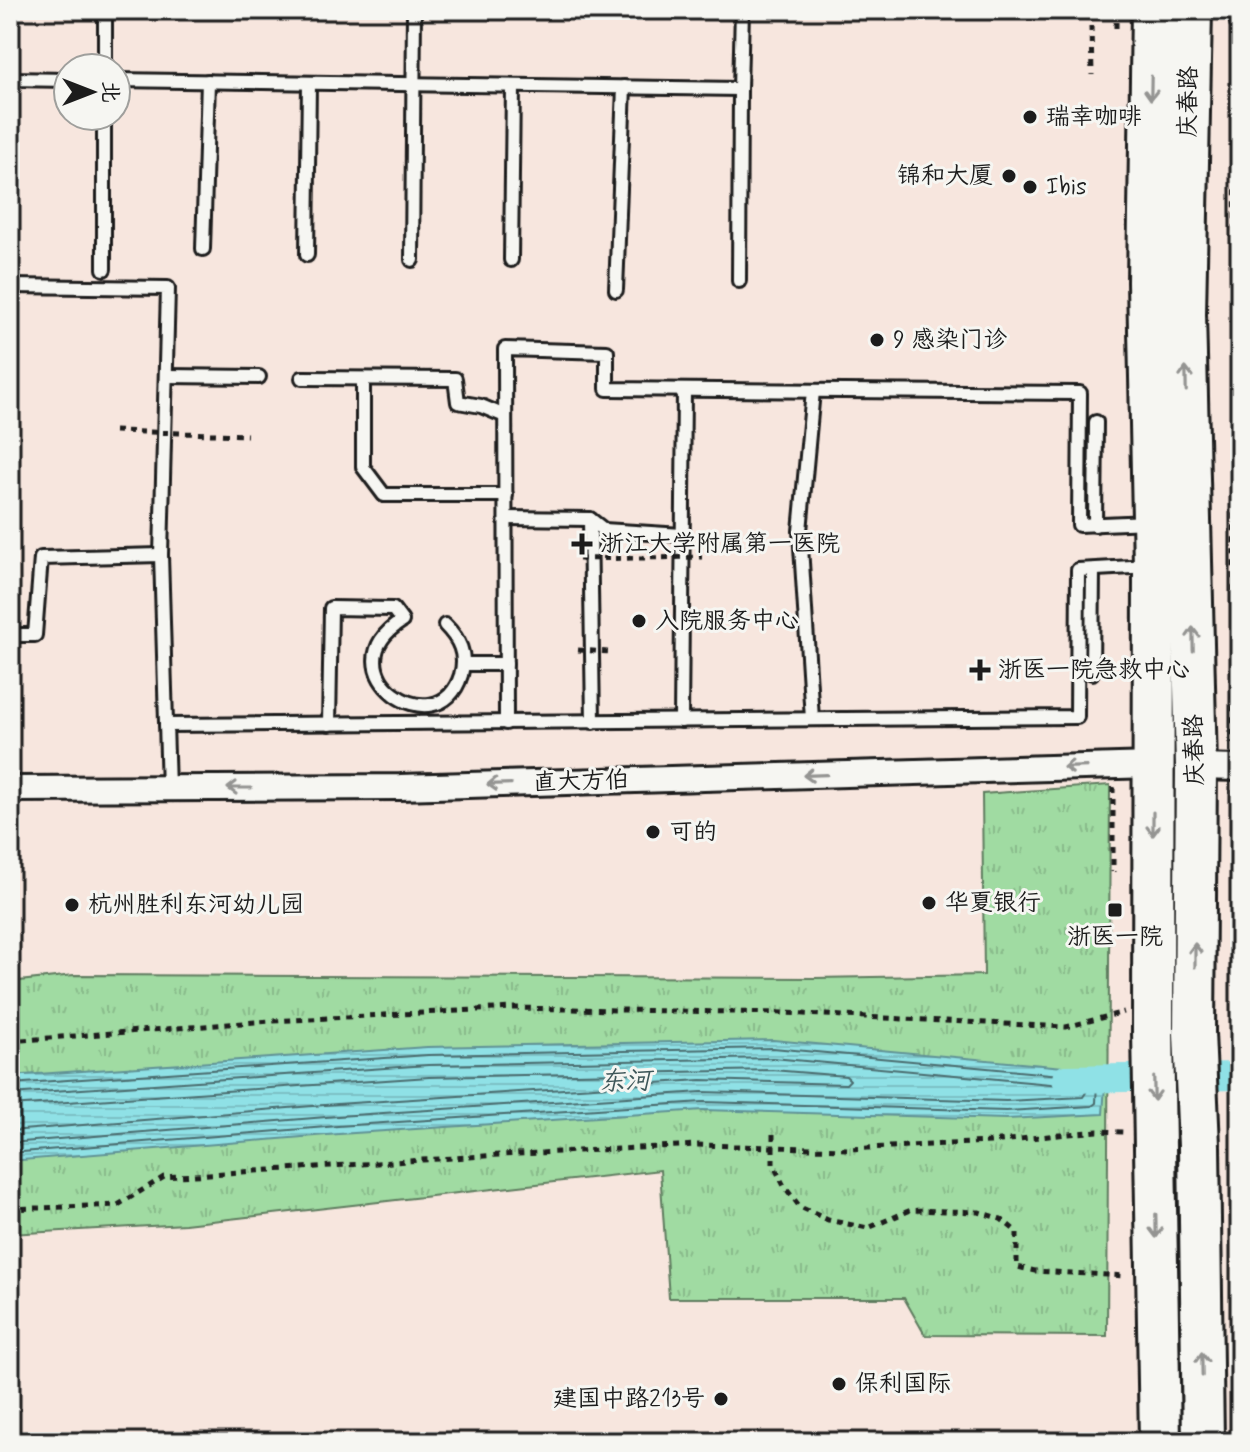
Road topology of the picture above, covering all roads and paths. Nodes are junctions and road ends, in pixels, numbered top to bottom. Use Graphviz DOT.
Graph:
graph roads {
  1 [pos="105,10"];
  2 [pos="414,10"];
  3 [pos="742,10"];
  4 [pos="1152,10"];
  5 [pos="1191,10"];
  6 [pos="1228,10"];
  7 [pos="1091,26"];
  8 [pos="105,52"];
  9 [pos="1238,59"];
  10 [pos="1092,75"];
  11 [pos="10,79"];
  12 [pos="52,80"];
  13 [pos="132,80"];
  14 [pos="208,81"];
  15 [pos="309,83"];
  16 [pos="414,84"];
  17 [pos="513,86"];
  18 [pos="624,87"];
  19 [pos="740,89"];
  20 [pos="104,132"];
  21 [pos="203,249"];
  22 [pos="307,255"];
  23 [pos="412,260"];
  24 [pos="511,260"];
  25 [pos="104,269"];
  26 [pos="739,281"];
  27 [pos="10,286"];
  28 [pos="616,290"];
  29 [pos="166,376"];
  30 [pos="259,377"];
  31 [pos="302,378"];
  32 [pos="363,379"];
  33 [pos="684,390"];
  34 [pos="813,391"];
  35 [pos="505,416"];
  36 [pos="1096,422"];
  37 [pos="114,431"];
  38 [pos="247,435"];
  39 [pos="506,495"];
  40 [pos="506,518"];
  41 [pos="590,519"];
  42 [pos="1152,522"];
  43 [pos="1095,525"];
  44 [pos="682,535"];
  45 [pos="161,555"];
  46 [pos="702,557"];
  47 [pos="579,559"];
  48 [pos="1154,566"];
  49 [pos="1093,570"];
  50 [pos="445,625"];
  51 [pos="10,635"];
  52 [pos="578,650"];
  53 [pos="610,652"];
  54 [pos="464,664"];
  55 [pos="506,664"];
  56 [pos="1092,673"];
  57 [pos="427,704"];
  58 [pos="812,719"];
  59 [pos="681,721"];
  60 [pos="593,722"];
  61 [pos="428,723"];
  62 [pos="506,723"];
  63 [pos="329,724"];
  64 [pos="166,725"];
  65 [pos="1153,765"];
  66 [pos="1112,766"];
  67 [pos="1223,767"];
  68 [pos="10,789"];
  69 [pos="168,789"];
  70 [pos="1113,872"];
  71 [pos="1238,1014"];
  72 [pos="1139,1021"];
  73 [pos="10,1041"];
  74 [pos="773,1134"];
  75 [pos="1240,1137"];
  76 [pos="1142,1140"];
  77 [pos="1212,1141"];
  78 [pos="773,1148"];
  79 [pos="1239,1150"];
  80 [pos="10,1209"];
  81 [pos="1127,1276"];
  82 [pos="1160,1442"];
  83 [pos="1203,1442"];
  84 [pos="1239,1442"];
  1 -- 8 [label="lane"];
  2 -- 16 [label="lane"];
  3 -- 19 [label="lane"];
  4 -- 42 [label="main road, 庆春路, one-way"];
  67 -- 5 [label="main road, 庆春路, one-way"];
  6 -- 9 [label="path"];
  7 -- 10 [label="path"];
  9 -- 67 [label="path"];
  11 -- 12 [label="lane"];
  13 -- 14 [label="lane"];
  14 -- 15 [label="lane"];
  14 -- 21 [label="lane"];
  15 -- 16 [label="lane"];
  15 -- 22 [label="lane"];
  16 -- 17 [label="lane"];
  16 -- 23 [label="lane"];
  17 -- 18 [label="lane"];
  17 -- 24 [label="lane"];
  18 -- 19 [label="lane"];
  18 -- 28 [label="lane"];
  19 -- 26 [label="lane"];
  20 -- 25 [label="lane"];
  27 -- 29 [label="lane"];
  29 -- 30 [label="lane"];
  29 -- 45 [label="lane"];
  31 -- 32 [label="lane"];
  32 -- 35 [label="lane"];
  32 -- 39 [label="lane"];
  33 -- 34 [label="lane"];
  33 -- 35 [label="lane"];
  33 -- 44 [label="lane"];
  34 -- 43 [label="lane"];
  34 -- 58 [label="lane"];
  35 -- 39 [label="lane"];
  36 -- 43 [label="lane"];
  37 -- 38 [label="path, bridge"];
  39 -- 40 [label="lane"];
  40 -- 41 [label="lane"];
  40 -- 55 [label="lane"];
  41 -- 44 [label="lane"];
  41 -- 60 [label="lane"];
  42 -- 43 [label="lane"];
  42 -- 48 [label="main road, 庆春路"];
  44 -- 59 [label="lane"];
  45 -- 51 [label="lane"];
  45 -- 64 [label="lane"];
  46 -- 47 [label="path, bridge"];
  48 -- 49 [label="lane"];
  48 -- 65 [label="main road, 庆春路"];
  49 -- 56 [label="lane"];
  49 -- 58 [label="lane"];
  50 -- 54 [label="lane"];
  52 -- 53 [label="path, bridge"];
  54 -- 55 [label="lane"];
  54 -- 57 [label="lane"];
  55 -- 62 [label="lane"];
  57 -- 61 [label="lane"];
  57 -- 63 [label="lane"];
  58 -- 59 [label="lane"];
  59 -- 60 [label="lane"];
  60 -- 62 [label="lane"];
  61 -- 62 [label="lane"];
  61 -- 63 [label="lane"];
  63 -- 64 [label="lane"];
  64 -- 69 [label="lane"];
  65 -- 66 [label="street, 直大方伯"];
  65 -- 72 [label="main road, 庆春路, one-way"];
  66 -- 69 [label="street, 直大方伯, one-way"];
  66 -- 70 [label="path"];
  67 -- 71 [label="path"];
  77 -- 67 [label="main road, 庆春路, one-way, bridge"];
  68 -- 69 [label="street, 直大方伯"];
  71 -- 79 [label="path, bridge"];
  72 -- 73 [label="path"];
  72 -- 76 [label="main road, 庆春路, one-way, bridge"];
  74 -- 78 [label="path"];
  75 -- 77 [label="path"];
  76 -- 78 [label="path"];
  76 -- 82 [label="main road, 庆春路, one-way"];
  83 -- 77 [label="main road, 庆春路, one-way"];
  78 -- 80 [label="path"];
  78 -- 81 [label="path"];
  79 -- 84 [label="path"];
}
